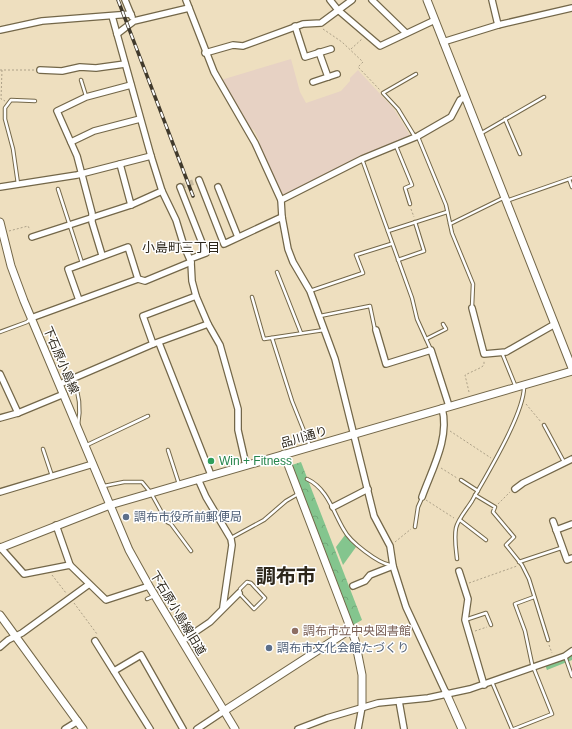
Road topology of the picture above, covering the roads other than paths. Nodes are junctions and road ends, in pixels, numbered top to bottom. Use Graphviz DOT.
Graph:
graph roads {
  1 [pos="125,0"];
  2 [pos="186,0"];
  3 [pos="330,0"];
  4 [pos="352,0"];
  5 [pos="372,0"];
  6 [pos="427,0"];
  7 [pos="492,0"];
  8 [pos="189,8"];
  9 [pos="572,8"];
  10 [pos="338,10"];
  11 [pos="130,14"];
  12 [pos="112,16"];
  13 [pos="434,20"];
  14 [pos="134,21"];
  15 [pos="498,25"];
  16 [pos="295,26"];
  17 [pos="0,30"];
  18 [pos="406,33"];
  19 [pos="117,34"];
  20 [pos="443,42"];
  21 [pos="331,49"];
  22 [pos="319,52"];
  23 [pos="205,53"];
  24 [pos="125,64"];
  25 [pos="40,70"];
  26 [pos="336,74"];
  27 [pos="416,74"];
  28 [pos="328,77"];
  29 [pos="81,80"];
  30 [pos="313,82"];
  31 [pos="131,86"];
  32 [pos="544,96"];
  33 [pos="86,97"];
  34 [pos="465,97"];
  35 [pos="35,101"];
  36 [pos="140,119"];
  37 [pos="505,119"];
  38 [pos="479,134"];
  39 [pos="417,137"];
  40 [pos="71,142"];
  41 [pos="396,146"];
  42 [pos="520,154"];
  43 [pos="150,156"];
  44 [pos="362,159"];
  45 [pos="120,164"];
  46 [pos="81,174"];
  47 [pos="571,178"];
  48 [pos="199,180"];
  49 [pos="18,184"];
  50 [pos="0,187"];
  51 [pos="180,187"];
  52 [pos="218,187"];
  53 [pos="572,187"];
  54 [pos="58,189"];
  55 [pos="162,191"];
  56 [pos="505,199"];
  57 [pos="281,200"];
  58 [pos="410,204"];
  59 [pos="131,205"];
  60 [pos="447,212"];
  61 [pos="282,217"];
  62 [pos="92,218"];
  63 [pos="0,222"];
  64 [pos="415,222"];
  65 [pos="450,224"];
  66 [pos="71,225"];
  67 [pos="388,231"];
  68 [pos="32,237"];
  69 [pos="238,237"];
  70 [pos="391,244"];
  71 [pos="102,255"];
  72 [pos="398,260"];
  73 [pos="190,261"];
  74 [pos="83,263"];
  75 [pos="277,272"];
  76 [pos="138,279"];
  77 [pos="310,291"];
  78 [pos="196,296"];
  79 [pos="252,297"];
  80 [pos="79,300"];
  81 [pos="472,308"];
  82 [pos="320,316"];
  83 [pos="31,318"];
  84 [pos="208,324"];
  85 [pos="443,324"];
  86 [pos="555,324"];
  87 [pos="324,330"];
  88 [pos="376,330"];
  89 [pos="0,332"];
  90 [pos="300,334"];
  91 [pos="272,338"];
  92 [pos="426,339"];
  93 [pos="156,344"];
  94 [pos="432,350"];
  95 [pos="502,352"];
  96 [pos="572,370"];
  97 [pos="0,374"];
  98 [pos="73,379"];
  99 [pos="60,384"];
  100 [pos="524,384"];
  101 [pos="516,387"];
  102 [pos="64,394"];
  103 [pos="446,407"];
  104 [pos="18,413"];
  105 [pos="148,416"];
  106 [pos="0,418"];
  107 [pos="544,425"];
  108 [pos="78,427"];
  109 [pos="354,434"];
  110 [pos="86,446"];
  111 [pos="311,446"];
  112 [pos="43,449"];
  113 [pos="168,450"];
  114 [pos="284,454"];
  115 [pos="572,459"];
  116 [pos="564,462"];
  117 [pos="94,464"];
  118 [pos="246,465"];
  119 [pos="211,475"];
  120 [pos="52,477"];
  121 [pos="198,479"];
  122 [pos="307,479"];
  123 [pos="461,480"];
  124 [pos="179,484"];
  125 [pos="103,486"];
  126 [pos="368,489"];
  127 [pos="515,489"];
  128 [pos="478,490"];
  129 [pos="0,492"];
  130 [pos="151,493"];
  131 [pos="299,494"];
  132 [pos="476,495"];
  133 [pos="422,497"];
  134 [pos="110,504"];
  135 [pos="333,507"];
  136 [pos="460,521"];
  137 [pos="553,521"];
  138 [pos="572,524"];
  139 [pos="56,525"];
  140 [pos="415,527"];
  141 [pos="556,530"];
  142 [pos="231,538"];
  143 [pos="486,540"];
  144 [pos="0,547"];
  145 [pos="562,548"];
  146 [pos="191,551"];
  147 [pos="457,558"];
  148 [pos="572,558"];
  149 [pos="519,562"];
  150 [pos="70,565"];
  151 [pos="393,566"];
  152 [pos="459,571"];
  153 [pos="88,585"];
  154 [pos="149,586"];
  155 [pos="353,586"];
  156 [pos="239,593"];
  157 [pos="155,596"];
  158 [pos="534,597"];
  159 [pos="148,599"];
  160 [pos="223,607"];
  161 [pos="0,614"];
  162 [pos="465,620"];
  163 [pos="491,625"];
  164 [pos="351,629"];
  165 [pos="16,636"];
  166 [pos="548,640"];
  167 [pos="95,641"];
  168 [pos="182,641"];
  169 [pos="0,647"];
  170 [pos="572,651"];
  171 [pos="565,656"];
  172 [pos="534,666"];
  173 [pos="114,671"];
  174 [pos="572,676"];
  175 [pos="492,682"];
  176 [pos="484,685"];
  177 [pos="446,693"];
  178 [pos="399,701"];
  179 [pos="362,707"];
  180 [pos="224,711"];
  181 [pos="78,721"];
  182 [pos="65,729"];
  183 [pos="84,729"];
  184 [pos="150,729"];
  185 [pos="183,729"];
  186 [pos="197,729"];
  187 [pos="235,729"];
  188 [pos="298,729"];
  189 [pos="358,729"];
  190 [pos="404,729"];
  191 [pos="462,729"];
  192 [pos="513,729"];
  1 -- 11 [label="street"];
  2 -- 8 [label="street"];
  3 -- 10 [label="street"];
  4 -- 10 [label="street"];
  5 -- 18 [label="street"];
  6 -- 13 [label="street"];
  7 -- 15 [label="street"];
  8 -- 14 [label="street"];
  8 -- 23 [label="street"];
  9 -- 15 [label="street"];
  10 -- 16 [label="street"];
  10 -- 18 [label="street"];
  11 -- 12 [label="street"];
  11 -- 14 [label="street"];
  12 -- 17 [label="street"];
  12 -- 19 [label="street"];
  13 -- 18 [label="street"];
  13 -- 20 [label="street"];
  14 -- 19 [label="street"];
  15 -- 20 [label="street"];
  16 -- 22 [label="street"];
  16 -- 23 [label="street"];
  19 -- 24 [label="street"];
  20 -- 34 [label="street"];
  21 -- 22 [label="street"];
  22 -- 28 [label="street"];
  23 -- 57 [label="street"];
  24 -- 25 [label="street"];
  24 -- 31 [label="street"];
  26 -- 28 [label="street"];
  27 -- 39 [label="lane"];
  28 -- 30 [label="street"];
  29 -- 33 [label="lane"];
  31 -- 33 [label="street"];
  31 -- 36 [label="street"];
  32 -- 37 [label="lane"];
  33 -- 40 [label="street"];
  34 -- 38 [label="street"];
  34 -- 39 [label="street"];
  35 -- 49 [label="lane"];
  36 -- 40 [label="street"];
  36 -- 43 [label="street"];
  37 -- 38 [label="lane"];
  37 -- 42 [label="lane"];
  38 -- 56 [label="street"];
  39 -- 41 [label="street"];
  39 -- 60 [label="lane"];
  40 -- 46 [label="street"];
  41 -- 44 [label="street"];
  41 -- 58 [label="lane"];
  43 -- 45 [label="street"];
  43 -- 55 [label="street"];
  44 -- 57 [label="street"];
  44 -- 67 [label="lane"];
  45 -- 46 [label="street"];
  45 -- 59 [label="street"];
  46 -- 49 [label="street"];
  46 -- 62 [label="street"];
  47 -- 53 [label="lane"];
  47 -- 56 [label="lane"];
  48 -- 69 [label="street"];
  49 -- 50 [label="street"];
  51 -- 73 [label="street"];
  52 -- 69 [label="street"];
  54 -- 66 [label="lane"];
  55 -- 59 [label="street"];
  55 -- 73 [label="street"];
  56 -- 65 [label="lane"];
  56 -- 86 [label="street"];
  57 -- 61 [label="street"];
  59 -- 62 [label="street"];
  60 -- 64 [label="lane"];
  60 -- 65 [label="lane"];
  61 -- 69 [label="street"];
  61 -- 77 [label="street"];
  62 -- 66 [label="street"];
  62 -- 71 [label="street"];
  63 -- 83 [label="street, 下石原小島線"];
  64 -- 67 [label="lane"];
  64 -- 72 [label="lane"];
  65 -- 81 [label="lane"];
  66 -- 68 [label="street"];
  66 -- 74 [label="lane"];
  67 -- 70 [label="lane"];
  70 -- 72 [label="lane"];
  70 -- 77 [label="lane"];
  71 -- 74 [label="street"];
  71 -- 76 [label="street"];
  72 -- 92 [label="lane"];
  73 -- 76 [label="street"];
  73 -- 78 [label="street"];
  74 -- 80 [label="street"];
  75 -- 90 [label="lane"];
  76 -- 80 [label="street"];
  77 -- 82 [label="street"];
  78 -- 84 [label="street"];
  78 -- 93 [label="street"];
  79 -- 91 [label="lane"];
  80 -- 83 [label="street"];
  81 -- 95 [label="street"];
  82 -- 87 [label="street"];
  82 -- 88 [label="lane"];
  83 -- 89 [label="lane"];
  83 -- 99 [label="street, 下石原小島線"];
  84 -- 93 [label="street"];
  84 -- 118 [label="street"];
  85 -- 92 [label="lane"];
  86 -- 95 [label="street"];
  86 -- 96 [label="street"];
  87 -- 90 [label="lane"];
  87 -- 109 [label="street"];
  88 -- 94 [label="street"];
  90 -- 91 [label="lane"];
  91 -- 111 [label="lane"];
  92 -- 94 [label="lane"];
  93 -- 98 [label="street"];
  93 -- 119 [label="street"];
  94 -- 103 [label="street"];
  95 -- 101 [label="lane"];
  96 -- 100 [label="street, 品川通り"];
  97 -- 104 [label="street"];
  98 -- 99 [label="street"];
  98 -- 108 [label="lane"];
  99 -- 102 [label="street, 下石原小島線"];
  100 -- 101 [label="street, 品川通り"];
  100 -- 128 [label="lane"];
  101 -- 103 [label="street, 品川通り"];
  102 -- 104 [label="street"];
  102 -- 108 [label="street, 下石原小島線"];
  103 -- 109 [label="street, 品川通り"];
  103 -- 133 [label="street"];
  104 -- 106 [label="street"];
  105 -- 110 [label="lane"];
  107 -- 116 [label="lane"];
  108 -- 110 [label="street, 下石原小島線"];
  109 -- 111 [label="street, 品川通り"];
  109 -- 126 [label="street"];
  110 -- 117 [label="street, 下石原小島線"];
  111 -- 114 [label="street, 品川通り"];
  112 -- 120 [label="lane"];
  113 -- 124 [label="lane"];
  114 -- 118 [label="street, 品川通り"];
  114 -- 131 [label="street"];
  115 -- 116 [label="street"];
  116 -- 127 [label="street"];
  117 -- 120 [label="street"];
  117 -- 125 [label="street, 下石原小島線"];
  118 -- 119 [label="street, 品川通り"];
  119 -- 121 [label="street, 品川通り"];
  120 -- 129 [label="street"];
  121 -- 124 [label="street, 品川通り"];
  121 -- 142 [label="street"];
  122 -- 135 [label="lane"];
  123 -- 128 [label="lane"];
  124 -- 130 [label="street, 品川通り"];
  125 -- 130 [label="lane"];
  125 -- 134 [label="street, 下石原小島線"];
  126 -- 135 [label="street"];
  126 -- 151 [label="street"];
  128 -- 132 [label="lane"];
  130 -- 134 [label="street, 品川通り"];
  130 -- 146 [label="lane"];
  131 -- 142 [label="lane"];
  131 -- 164 [label="street"];
  132 -- 136 [label="lane"];
  132 -- 149 [label="lane"];
  133 -- 140 [label="lane"];
  134 -- 139 [label="street, 品川通り"];
  134 -- 154 [label="street, 下石原小島線旧道"];
  135 -- 151 [label="lane"];
  136 -- 143 [label="lane"];
  136 -- 147 [label="lane"];
  137 -- 141 [label="street"];
  138 -- 141 [label="street"];
  139 -- 144 [label="street, 品川通り"];
  139 -- 150 [label="street"];
  141 -- 145 [label="street"];
  142 -- 160 [label="street"];
  144 -- 150 [label="street"];
  145 -- 148 [label="street"];
  145 -- 149 [label="lane"];
  149 -- 158 [label="lane"];
  150 -- 153 [label="street"];
  151 -- 155 [label="street"];
  151 -- 177 [label="street"];
  152 -- 162 [label="street"];
  153 -- 154 [label="street"];
  153 -- 165 [label="street"];
  154 -- 157 [label="street, 下石原小島線旧道"];
  156 -- 156 [label="lane"];
  156 -- 160 [label="street"];
  157 -- 159 [label="lane"];
  157 -- 168 [label="street, 下石原小島線旧道"];
  158 -- 166 [label="lane"];
  158 -- 172 [label="lane"];
  160 -- 168 [label="street"];
  161 -- 165 [label="street"];
  162 -- 163 [label="lane"];
  162 -- 176 [label="street"];
  164 -- 179 [label="street"];
  164 -- 180 [label="street"];
  165 -- 169 [label="street"];
  165 -- 181 [label="street"];
  167 -- 173 [label="street"];
  168 -- 180 [label="street, 下石原小島線旧道"];
  170 -- 171 [label="street"];
  171 -- 172 [label="street"];
  171 -- 174 [label="lane"];
  172 -- 175 [label="street"];
  172 -- 192 [label="lane"];
  173 -- 184 [label="street"];
  173 -- 185 [label="street"];
  175 -- 176 [label="street"];
  175 -- 192 [label="lane"];
  176 -- 177 [label="street"];
  177 -- 178 [label="street"];
  177 -- 191 [label="street"];
  178 -- 179 [label="street"];
  178 -- 190 [label="street"];
  179 -- 188 [label="street"];
  179 -- 189 [label="street"];
  180 -- 186 [label="street"];
  180 -- 187 [label="street, 下石原小島線旧道"];
  181 -- 182 [label="street"];
  181 -- 183 [label="street"];
}
